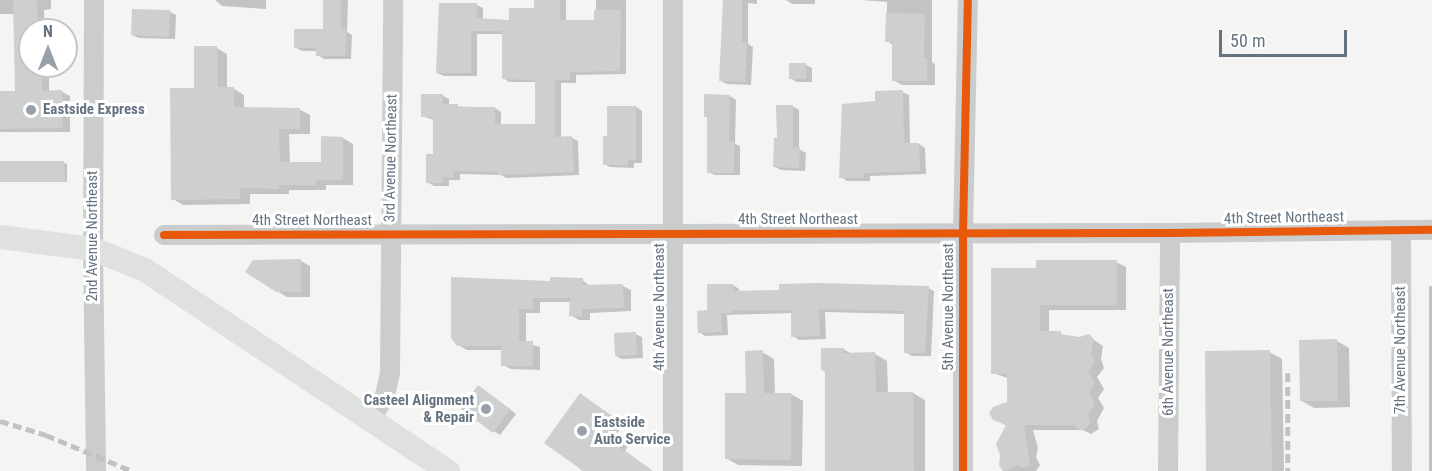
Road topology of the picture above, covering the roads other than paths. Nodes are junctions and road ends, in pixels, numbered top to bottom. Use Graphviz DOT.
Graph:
graph roads {
  1 [pos="94,0"];
  2 [pos="393,0"];
  3 [pos="673,0"];
  4 [pos="968,0"];
  5 [pos="1401,230"];
  6 [pos="1432,230"];
  7 [pos="963,233"];
  8 [pos="1170,233"];
  9 [pos="391,234"];
  10 [pos="674,234"];
  11 [pos="164,235"];
  12 [pos="0,237"];
  13 [pos="93,249"];
  14 [pos="371,419"];
  15 [pos="96,471"];
  16 [pos="448,471"];
  17 [pos="673,471"];
  18 [pos="963,471"];
  19 [pos="1168,471"];
  20 [pos="1402,471"];
  1 -- 13 [label="street, 2nd Avenue Northeast"];
  2 -- 9 [label="street, 3rd Avenue Northeast"];
  3 -- 10 [label="street, 4th Avenue Northeast"];
  4 -- 7 [label="street, 5th Avenue Northeast"];
  5 -- 6 [label="street, 4th Street Northeast"];
  5 -- 8 [label="street, 4th Street Northeast"];
  5 -- 20 [label="street, 7th Avenue Northeast"];
  7 -- 8 [label="street, 4th Street Northeast"];
  7 -- 10 [label="street, 4th Street Northeast"];
  7 -- 18 [label="street, 5th Avenue Northeast"];
  8 -- 19 [label="street, 6th Avenue Northeast"];
  9 -- 10 [label="street, 4th Street Northeast"];
  9 -- 11 [label="street, 4th Street Northeast"];
  9 -- 14 [label="street, 3rd Avenue Northeast"];
  10 -- 17 [label="street, 4th Avenue Northeast"];
  12 -- 13 [label="main road"];
  13 -- 14 [label="main road"];
  13 -- 15 [label="street, 2nd Avenue Northeast"];
  14 -- 16 [label="main road"];
}
